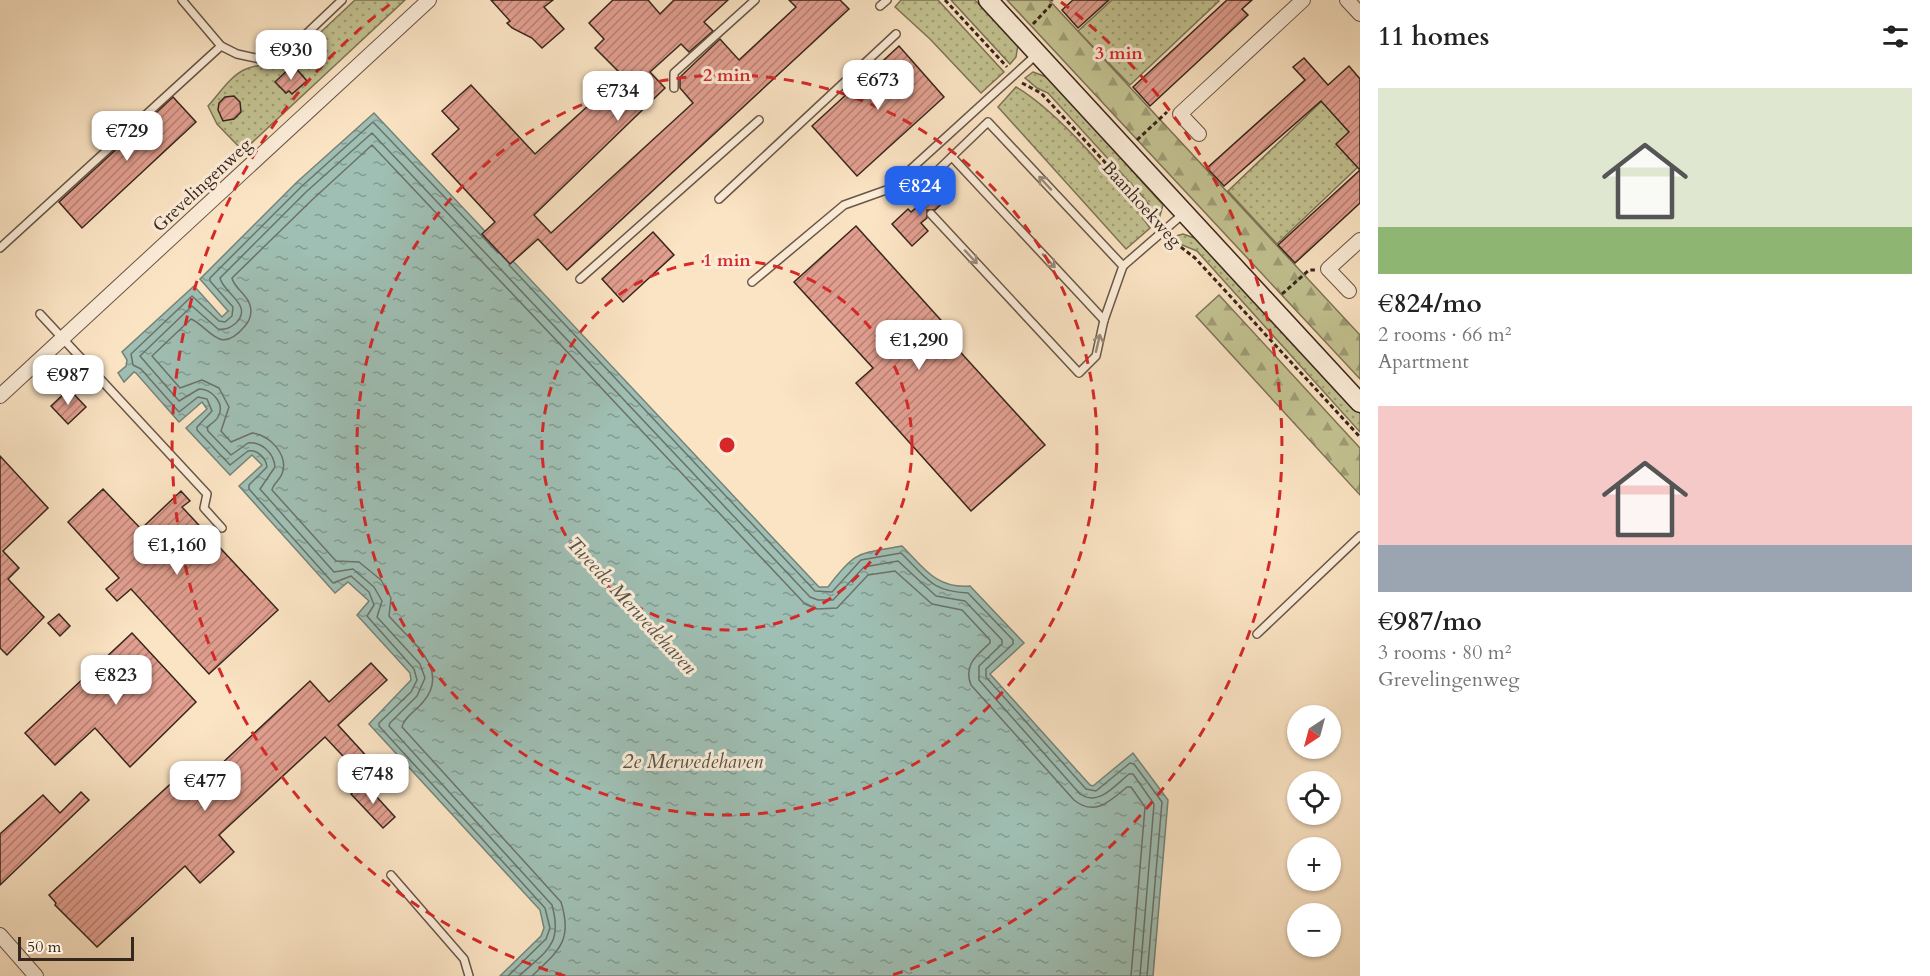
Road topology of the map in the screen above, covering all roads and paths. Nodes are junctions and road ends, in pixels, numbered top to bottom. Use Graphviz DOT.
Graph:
graph roads {
  1 [pos="182,0"];
  2 [pos="342,0"];
  3 [pos="429,0"];
  4 [pos="755,0"];
  5 [pos="887,0"];
  6 [pos="945,0"];
  7 [pos="988,0"];
  8 [pos="1052,0"];
  9 [pos="1303,0"];
  10 [pos="1347,0"];
  11 [pos="880,6"];
  12 [pos="1360,14"];
  13 [pos="896,34"];
  14 [pos="1021,36"];
  15 [pos="221,46"];
  16 [pos="1038,54"];
  17 [pos="1014,74"];
  18 [pos="674,88"];
  19 [pos="1180,114"];
  20 [pos="759,120"];
  21 [pos="1199,134"];
  22 [pos="1127,150"];
  23 [pos="952,157"];
  24 [pos="719,199"];
  25 [pos="921,203"];
  26 [pos="1185,213"];
  27 [pos="931,214"];
  28 [pos="1162,231"];
  29 [pos="1360,240"];
  30 [pos="0,248"];
  31 [pos="1123,266"];
  32 [pos="1328,269"];
  33 [pos="580,279"];
  34 [pos="752,282"];
  35 [pos="1349,291"];
  36 [pos="1270,305"];
  37 [pos="40,314"];
  38 [pos="1104,320"];
  39 [pos="63,337"];
  40 [pos="0,396"];
  41 [pos="1360,403"];
  42 [pos="1360,437"];
  43 [pos="222,528"];
  44 [pos="1360,536"];
  45 [pos="1257,634"];
  46 [pos="391,874"];
  47 [pos="0,935"];
  48 [pos="36,976"];
  49 [pos="469,976"];
  1 -- 15 [label="lane"];
  2 -- 15 [label="lane"];
  3 -- 39 [label="street, Grevelingenweg"];
  4 -- 18 [label="lane"];
  5 -- 11 [label="lane"];
  6 -- 17 [label="path, Baanhoekweg"];
  7 -- 14 [label="street, Baanhoekweg"];
  8 -- 14 [label="path"];
  9 -- 19 [label="street"];
  10 -- 12 [label="street"];
  13 -- 24 [label="lane"];
  14 -- 16 [label="street, Baanhoekweg"];
  15 -- 30 [label="lane"];
  16 -- 17 [label="lane"];
  16 -- 22 [label="street, Baanhoekweg"];
  17 -- 28 [label="path, Baanhoekweg"];
  17 -- 34 [label="lane"];
  19 -- 21 [label="street"];
  19 -- 22 [label="path"];
  20 -- 33 [label="lane"];
  22 -- 26 [label="street, Baanhoekweg"];
  23 -- 25 [label="lane"];
  31 -- 23 [label="lane, one-way"];
  23 -- 38 [label="lane, one-way"];
  26 -- 28 [label="lane"];
  26 -- 36 [label="street, Baanhoekweg"];
  27 -- 38 [label="lane, one-way"];
  28 -- 31 [label="lane"];
  28 -- 42 [label="path, Baanhoekweg"];
  29 -- 32 [label="street"];
  31 -- 38 [label="lane"];
  32 -- 35 [label="street"];
  32 -- 36 [label="path"];
  36 -- 41 [label="street, Baanhoekweg"];
  37 -- 39 [label="lane"];
  39 -- 40 [label="street, Grevelingenweg"];
  39 -- 43 [label="lane"];
  44 -- 45 [label="lane"];
  46 -- 49 [label="lane"];
  47 -- 48 [label="street"];
}
